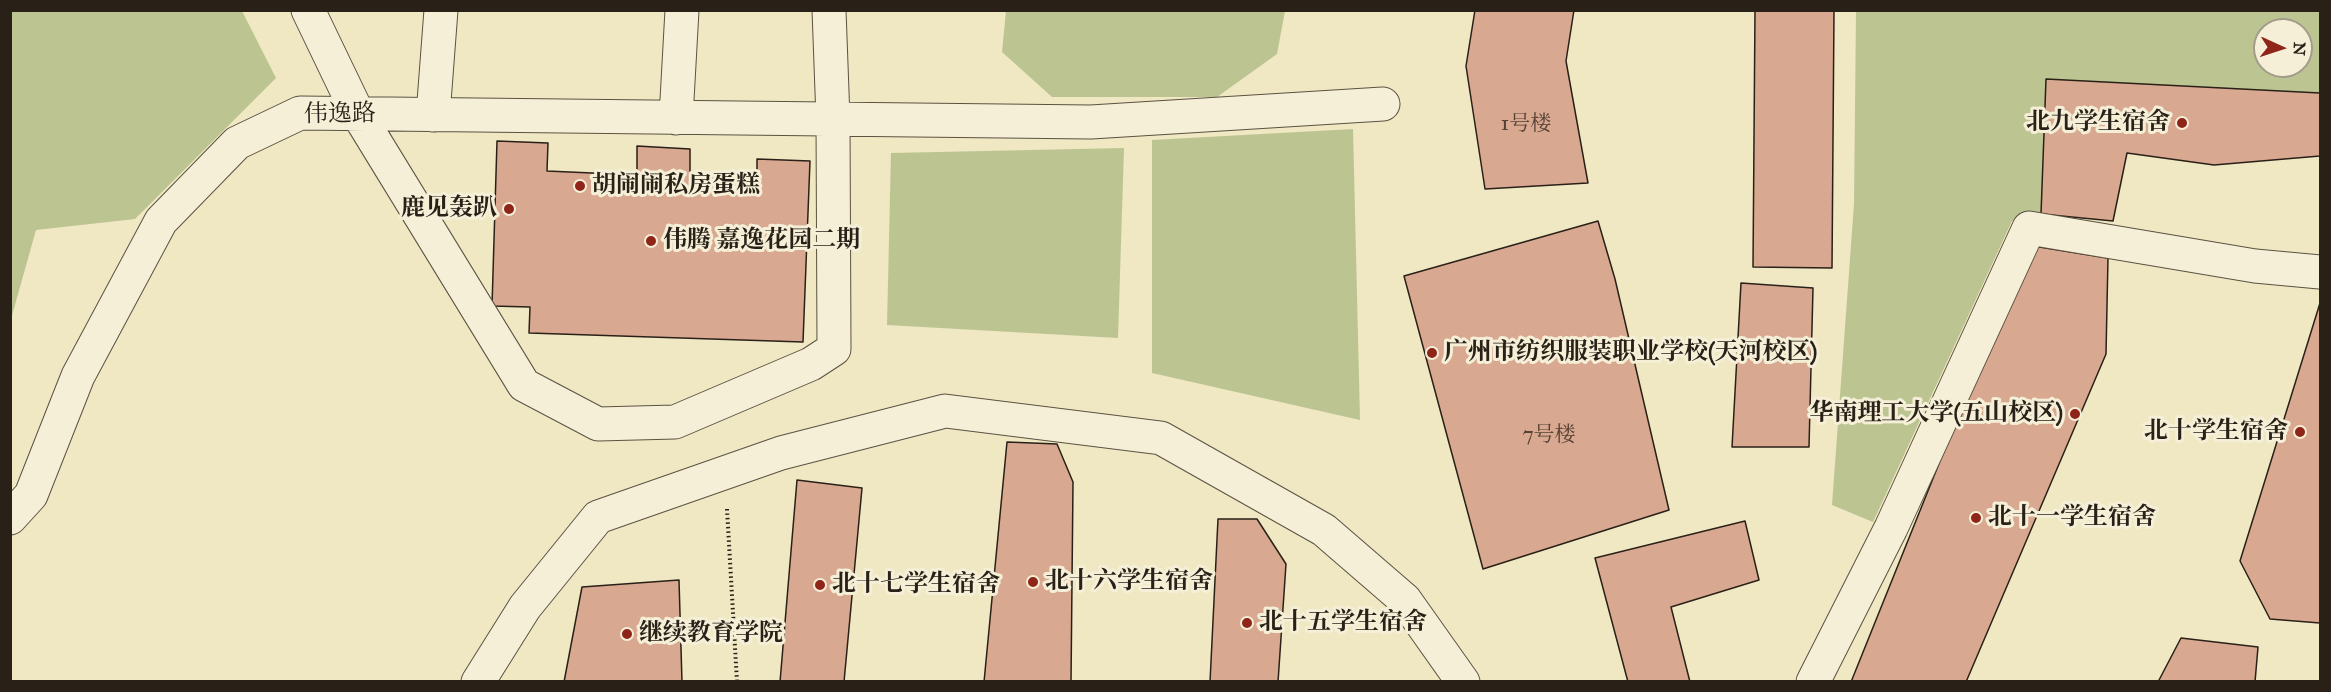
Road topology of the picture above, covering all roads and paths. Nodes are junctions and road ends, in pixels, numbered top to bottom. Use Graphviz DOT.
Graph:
graph roads {
  1 [pos="309,10"];
  2 [pos="441,10"];
  3 [pos="682,10"];
  4 [pos="829,10"];
  5 [pos="1383,104"];
  6 [pos="358,114"];
  7 [pos="433,115"];
  8 [pos="676,118"];
  9 [pos="845,119"];
  10 [pos="2320,272"];
  11 [pos="725,471"];
  12 [pos="10,518"];
  13 [pos="478,681"];
  14 [pos="737,681"];
  15 [pos="1463,681"];
  16 [pos="1813,681"];
  1 -- 6 [label="street"];
  2 -- 7 [label="street"];
  3 -- 8 [label="street"];
  4 -- 9 [label="street"];
  5 -- 9 [label="street, 伟逸路"];
  6 -- 7 [label="street, 伟逸路"];
  6 -- 9 [label="street"];
  6 -- 12 [label="street, 伟逸路"];
  7 -- 8 [label="street, 伟逸路"];
  8 -- 9 [label="street, 伟逸路"];
  10 -- 16 [label="street"];
  11 -- 13 [label="street"];
  11 -- 14 [label="path"];
  11 -- 15 [label="street"];
}
